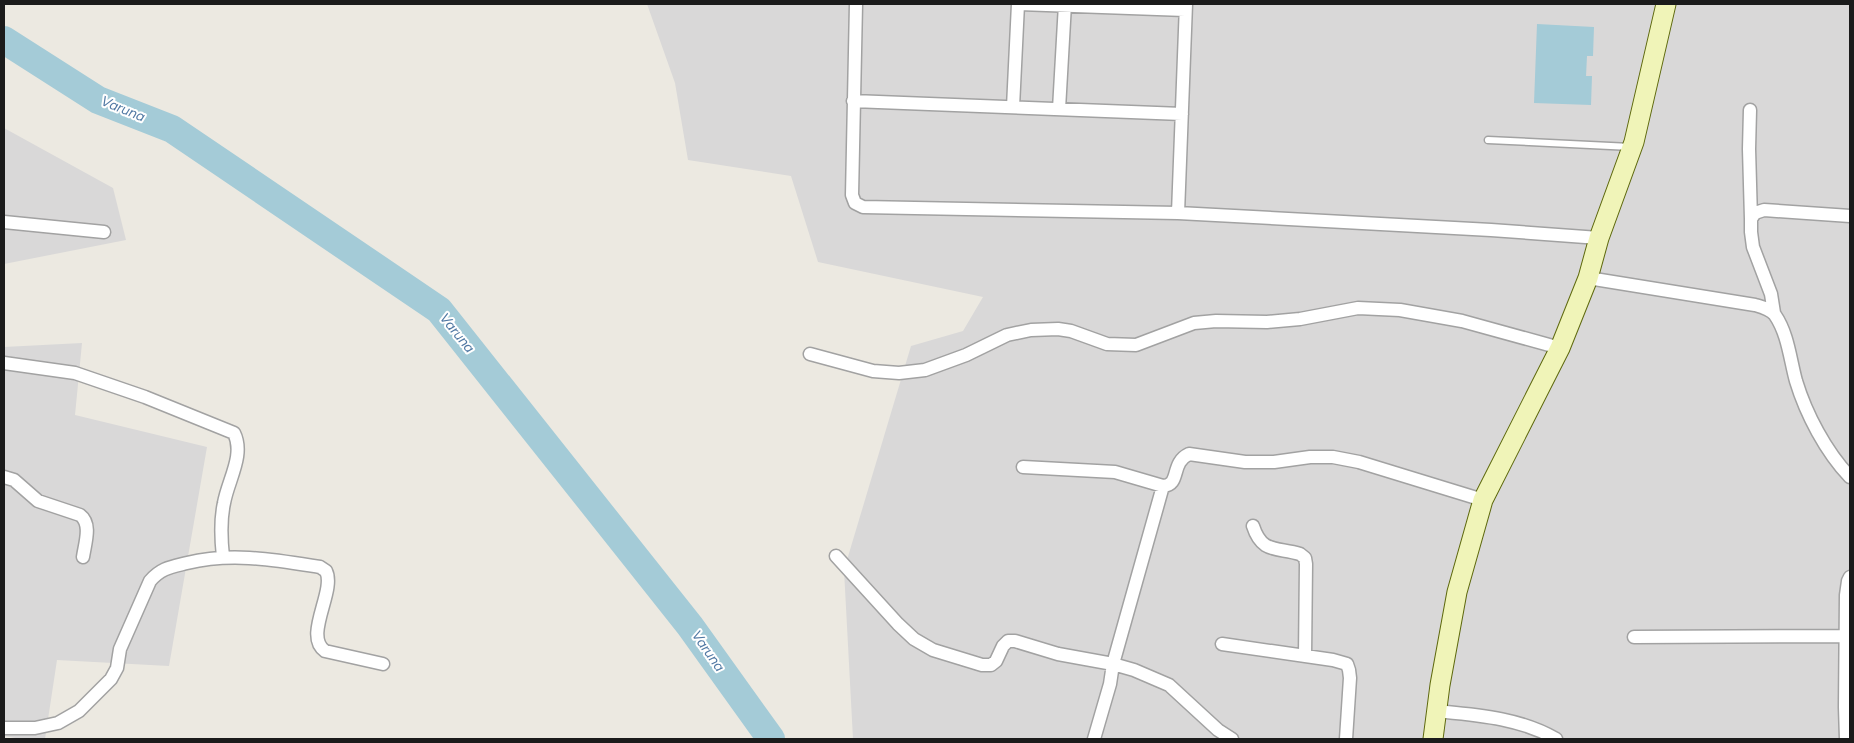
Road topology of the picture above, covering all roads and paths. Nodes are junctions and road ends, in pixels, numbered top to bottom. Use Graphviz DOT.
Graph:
graph roads {
  1 [pos="856,4"];
  2 [pos="1019,4"];
  3 [pos="1666,4"];
  4 [pos="1064,5"];
  5 [pos="1186,7"];
  6 [pos="853,101"];
  7 [pos="1013,107"];
  8 [pos="1059,109"];
  9 [pos="1750,110"];
  10 [pos="1182,114"];
  11 [pos="1488,140"];
  12 [pos="1632,147"];
  13 [pos="1178,213"];
  14 [pos="1850,216"];
  15 [pos="1751,219"];
  16 [pos="4,222"];
  17 [pos="104,232"];
  18 [pos="1599,238"];
  19 [pos="1588,278"];
  20 [pos="1774,313"];
  21 [pos="1560,348"];
  22 [pos="810,354"];
  23 [pos="4,363"];
  24 [pos="1023,467"];
  25 [pos="4,477"];
  26 [pos="1850,477"];
  27 [pos="1163,486"];
  28 [pos="1483,500"];
  29 [pos="1253,526"];
  30 [pos="836,556"];
  31 [pos="83,557"];
  32 [pos="223,557"];
  33 [pos="1850,576"];
  34 [pos="1634,636"];
  35 [pos="1846,636"];
  36 [pos="1222,644"];
  37 [pos="1305,656"];
  38 [pos="383,664"];
  39 [pos="1113,664"];
  40 [pos="1437,711"];
  41 [pos="4,728"];
  42 [pos="1094,739"];
  43 [pos="1232,739"];
  44 [pos="1346,739"];
  45 [pos="1433,739"];
  46 [pos="1556,739"];
  47 [pos="1846,739"];
  1 -- 6 [label="street"];
  2 -- 4 [label="street"];
  2 -- 7 [label="street"];
  3 -- 12 [label="street"];
  4 -- 5 [label="street"];
  4 -- 8 [label="street"];
  5 -- 10 [label="street"];
  6 -- 7 [label="street"];
  6 -- 13 [label="street"];
  7 -- 8 [label="street"];
  8 -- 10 [label="street"];
  9 -- 15 [label="street"];
  10 -- 13 [label="street"];
  11 -- 12 [label="lane"];
  12 -- 18 [label="street"];
  13 -- 18 [label="street"];
  14 -- 15 [label="street"];
  15 -- 20 [label="street"];
  16 -- 17 [label="street"];
  18 -- 19 [label="street"];
  19 -- 20 [label="street"];
  19 -- 21 [label="street"];
  20 -- 26 [label="street"];
  21 -- 22 [label="street"];
  21 -- 28 [label="street"];
  23 -- 32 [label="street"];
  24 -- 27 [label="street"];
  25 -- 31 [label="street"];
  27 -- 28 [label="street"];
  27 -- 39 [label="street"];
  28 -- 40 [label="street"];
  29 -- 37 [label="street"];
  30 -- 39 [label="street"];
  32 -- 38 [label="street"];
  32 -- 41 [label="street"];
  33 -- 35 [label="street"];
  34 -- 35 [label="street"];
  35 -- 47 [label="street"];
  36 -- 37 [label="street"];
  37 -- 44 [label="street"];
  39 -- 42 [label="street"];
  39 -- 43 [label="street"];
  40 -- 45 [label="street"];
  40 -- 46 [label="street"];
}
